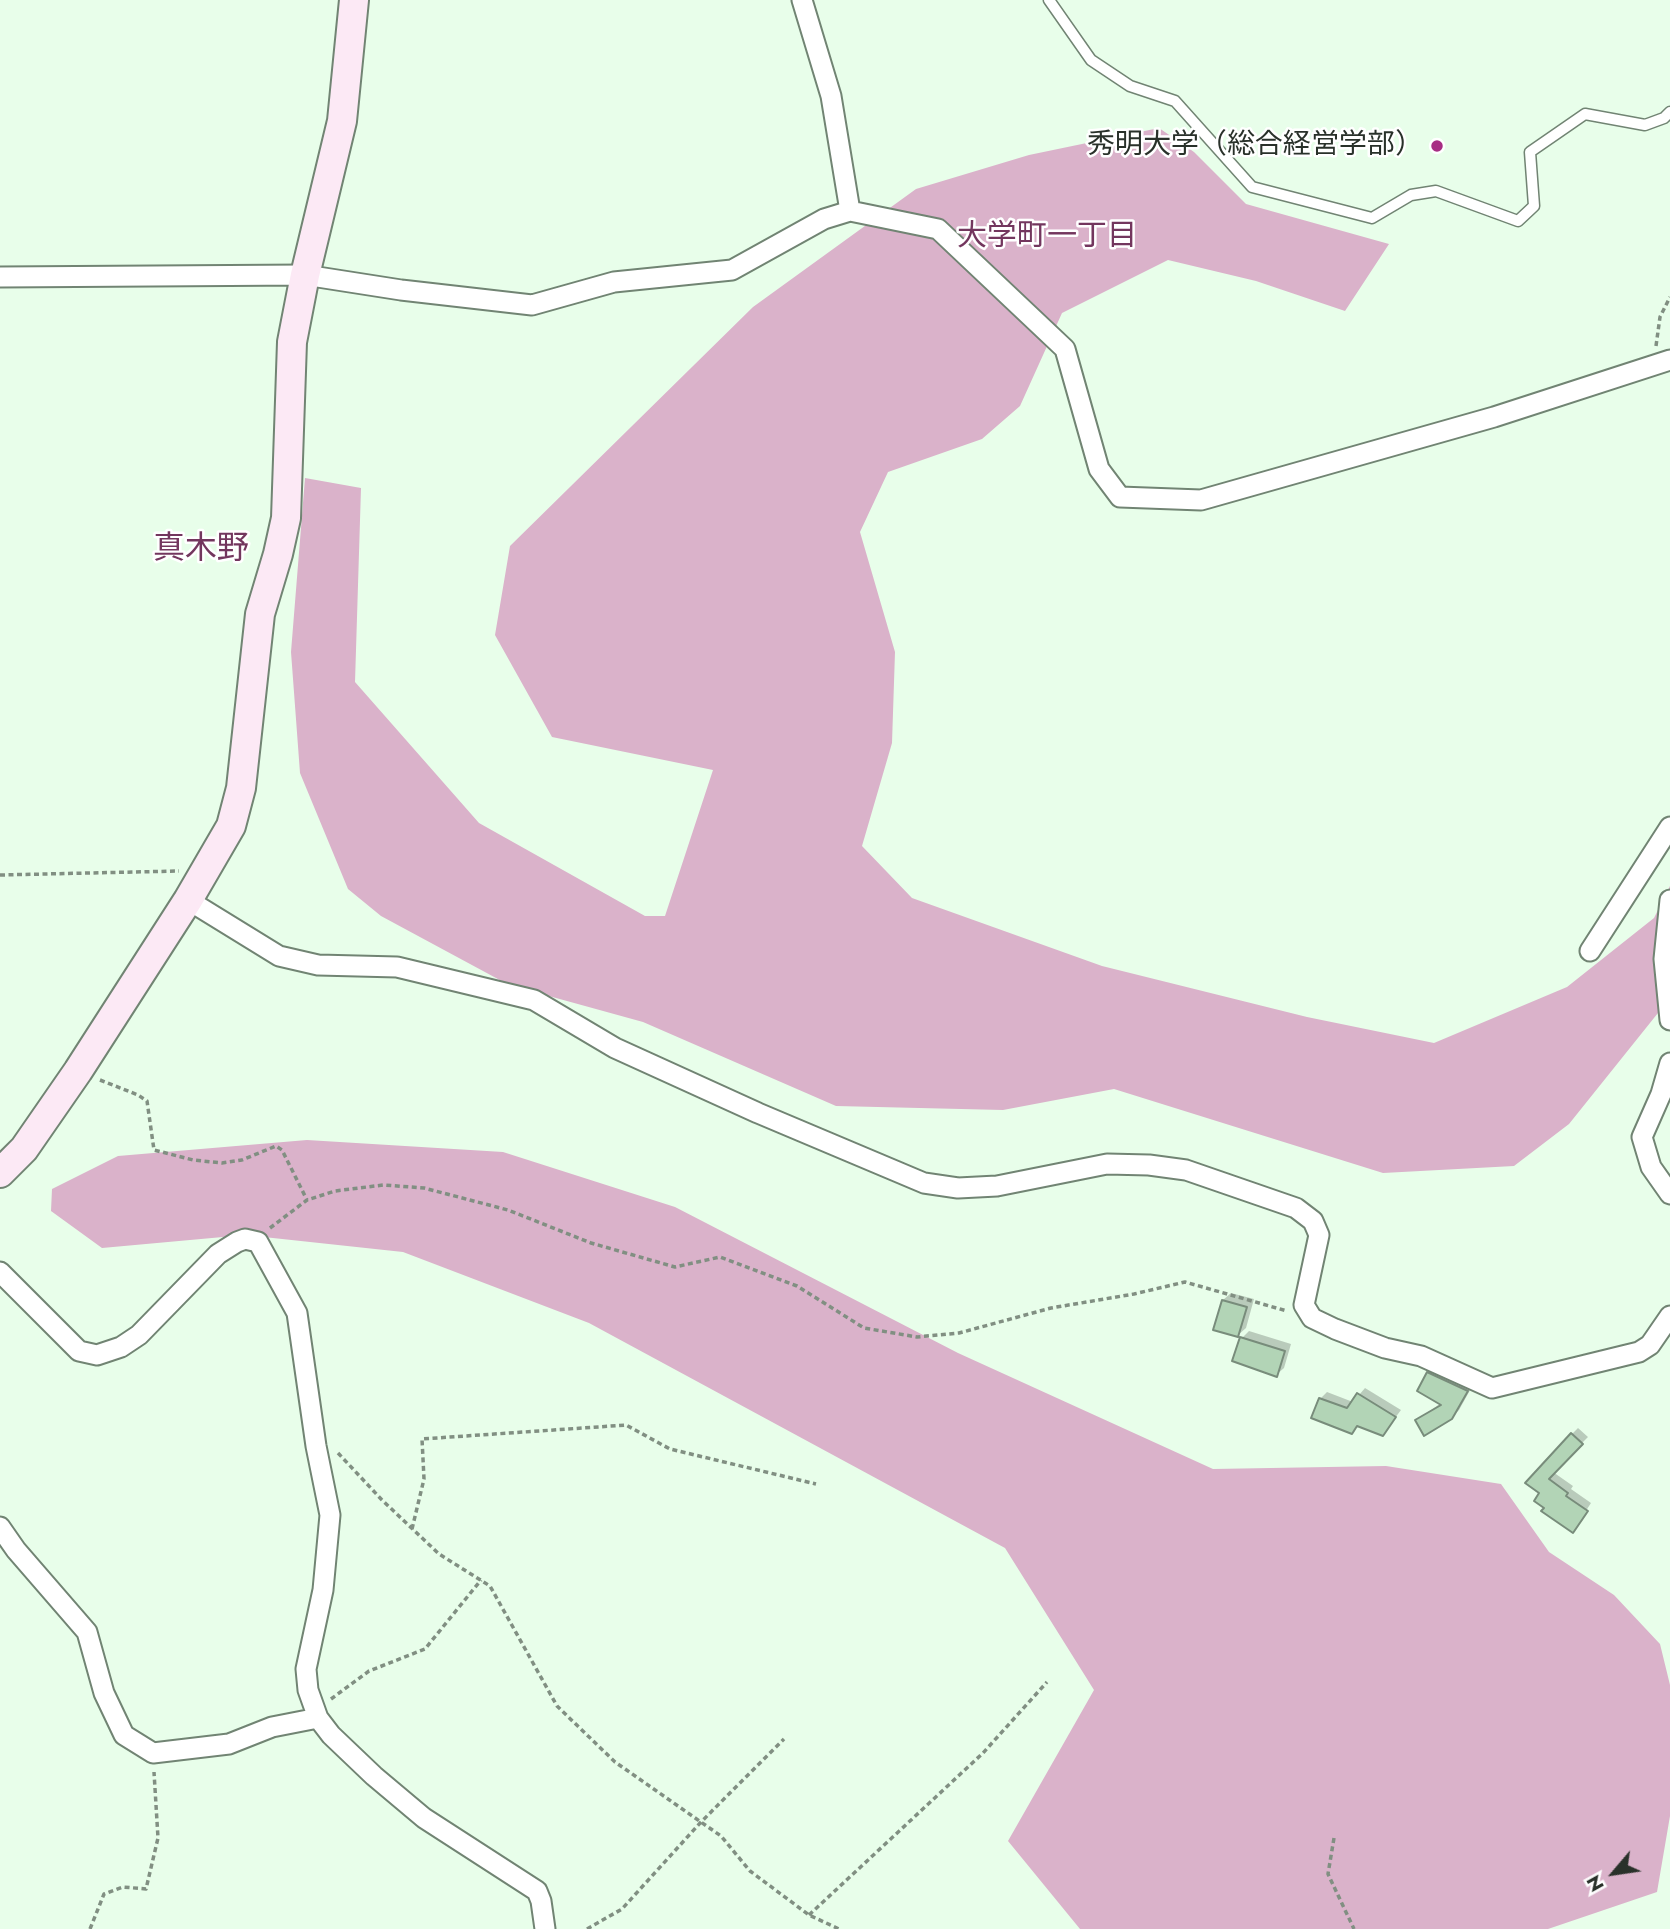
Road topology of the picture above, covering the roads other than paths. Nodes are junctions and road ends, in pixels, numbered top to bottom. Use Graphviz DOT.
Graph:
graph roads {
  1 [pos="354,0"];
  2 [pos="802,0"];
  3 [pos="1049,0"];
  4 [pos="1670,112"];
  5 [pos="850,211"];
  6 [pos="304,275"];
  7 [pos="0,277"];
  8 [pos="1662,363"];
  9 [pos="1670,827"];
  10 [pos="188,900"];
  11 [pos="1670,900"];
  12 [pos="1590,951"];
  13 [pos="1670,1020"];
  14 [pos="1670,1063"];
  15 [pos="0,1173"];
  16 [pos="1670,1194"];
  17 [pos="0,1272"];
  18 [pos="1670,1316"];
  19 [pos="0,1527"];
  20 [pos="317,1714"];
  21 [pos="544,1929"];
  1 -- 6 [label="street"];
  2 -- 5 [label="street"];
  3 -- 4 [label="lane"];
  5 -- 6 [label="street"];
  5 -- 8 [label="street"];
  6 -- 7 [label="street"];
  6 -- 10 [label="street"];
  9 -- 12 [label="street"];
  10 -- 15 [label="street"];
  10 -- 18 [label="street"];
  11 -- 13 [label="street"];
  14 -- 16 [label="street"];
  17 -- 20 [label="street"];
  19 -- 20 [label="street"];
  20 -- 21 [label="street"];
}
